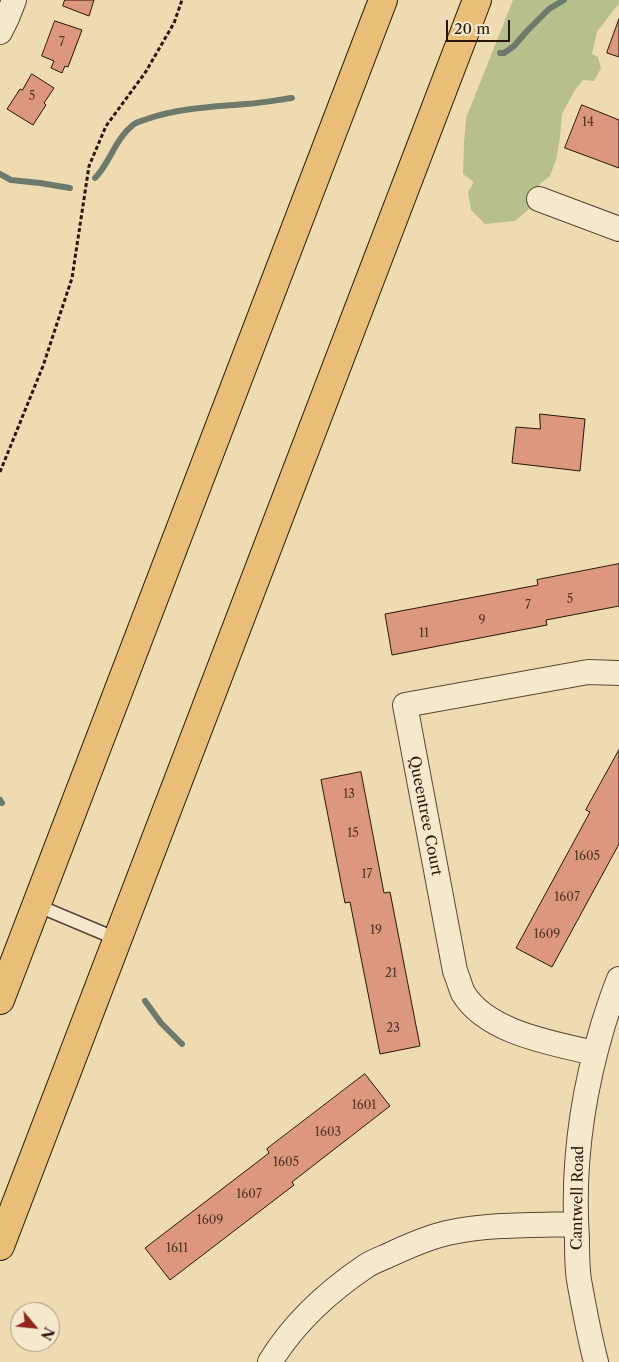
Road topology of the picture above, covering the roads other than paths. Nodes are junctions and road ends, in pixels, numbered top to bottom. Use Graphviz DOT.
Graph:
graph roads {
  1 [pos="14,0"];
  2 [pos="383,0"];
  3 [pos="477,0"];
  4 [pos="0,32"];
  5 [pos="539,199"];
  6 [pos="619,229"];
  7 [pos="619,673"];
  8 [pos="36,905"];
  9 [pos="117,939"];
  10 [pos="619,978"];
  11 [pos="0,1000"];
  12 [pos="594,1053"];
  13 [pos="576,1224"];
  14 [pos="0,1246"];
  15 [pos="270,1362"];
  16 [pos="596,1362"];
  1 -- 4 [label="street"];
  2 -- 8 [label="highway"];
  3 -- 9 [label="highway"];
  5 -- 6 [label="street"];
  7 -- 12 [label="street, Queentree Court"];
  8 -- 9 [label="lane"];
  8 -- 11 [label="highway"];
  9 -- 14 [label="highway"];
  10 -- 12 [label="street, Cantwell Road"];
  12 -- 13 [label="street, Cantwell Road"];
  13 -- 15 [label="street"];
  13 -- 16 [label="street, Cantwell Road"];
}
